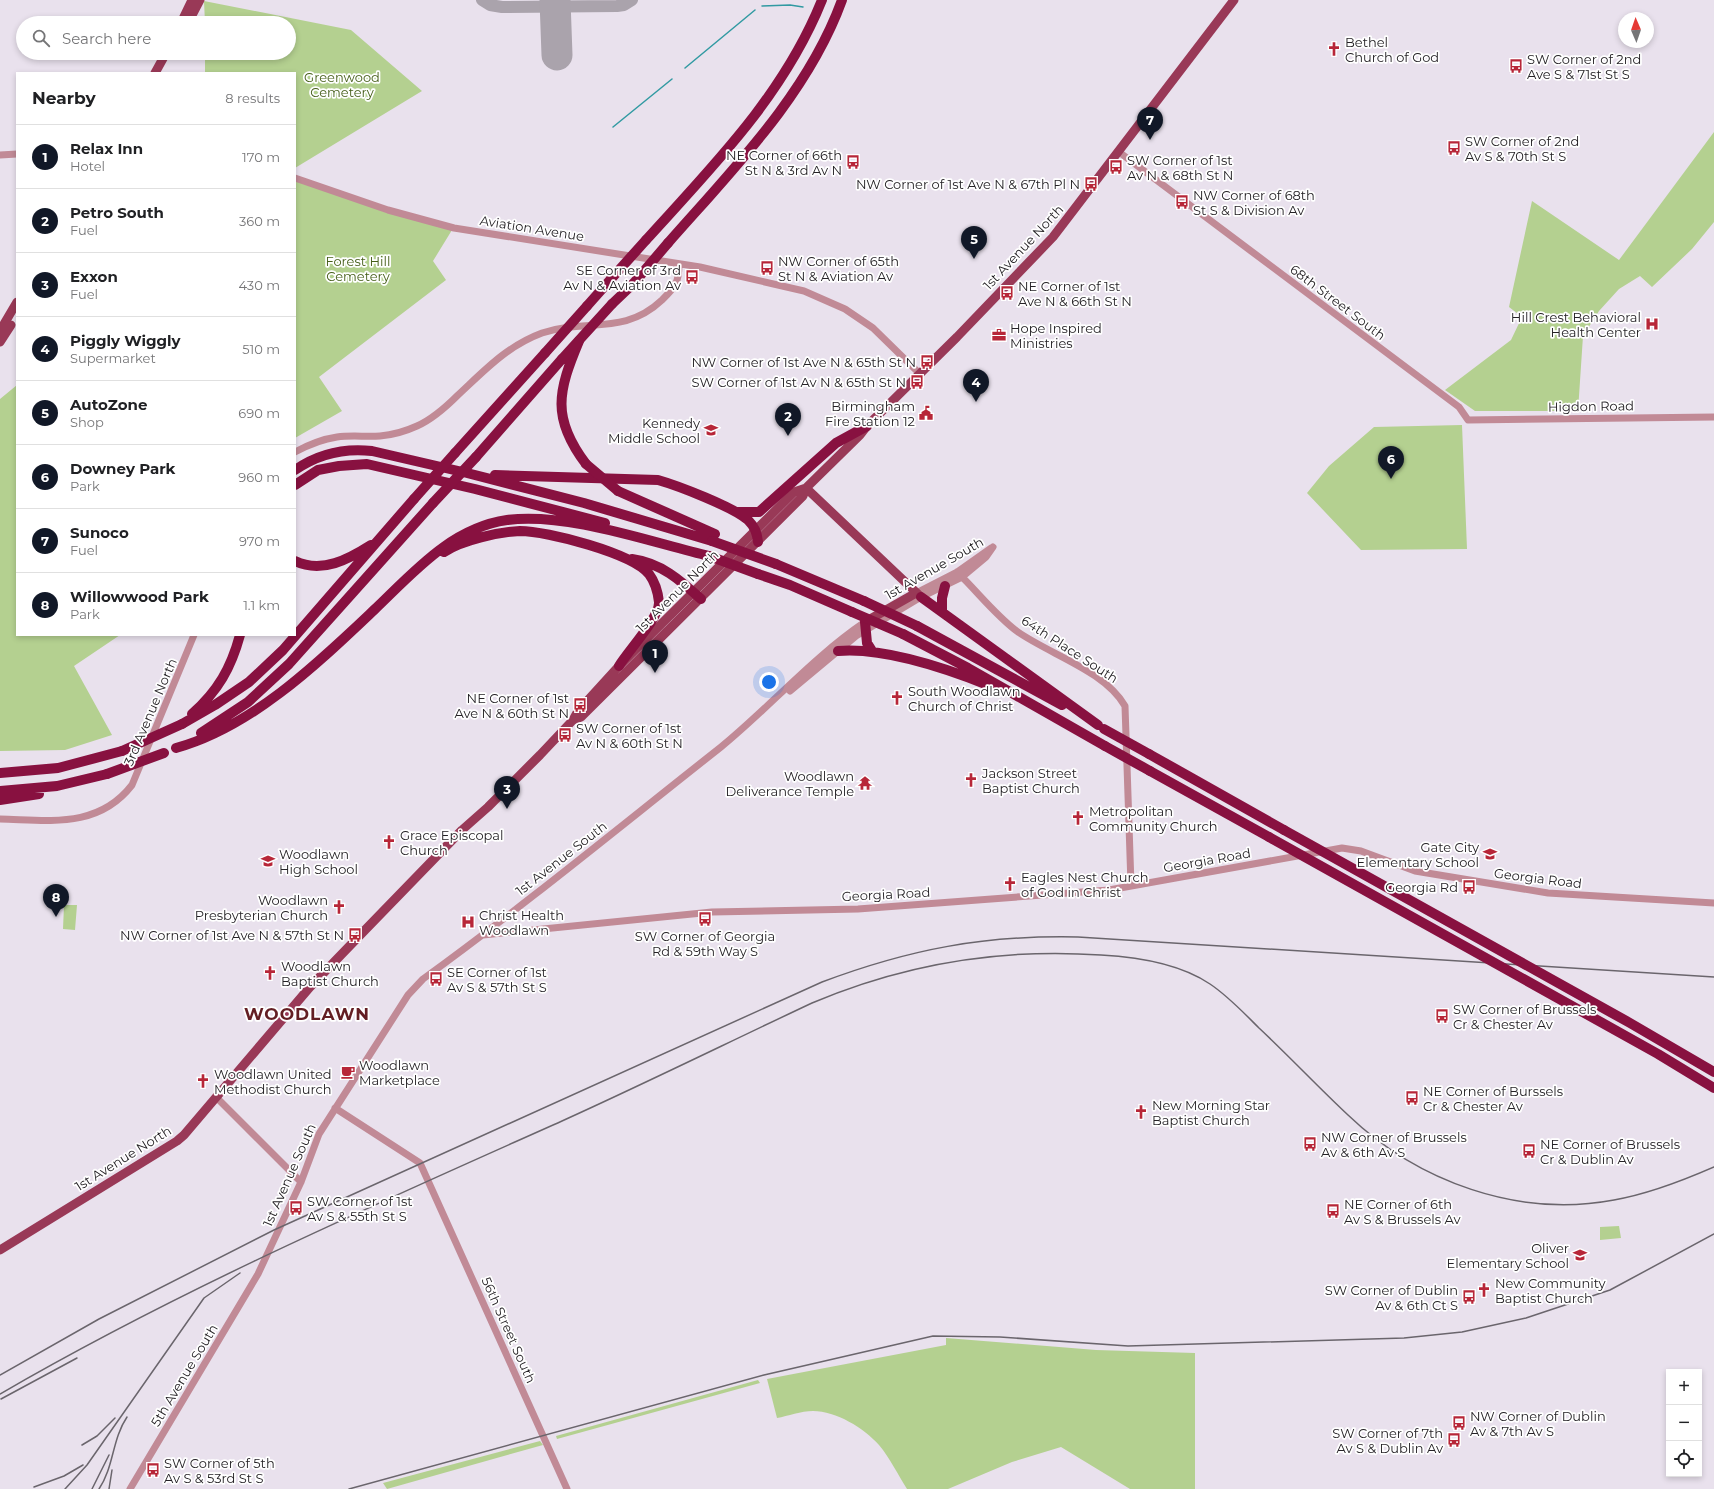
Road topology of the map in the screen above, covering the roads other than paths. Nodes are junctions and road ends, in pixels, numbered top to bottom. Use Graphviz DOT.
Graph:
graph roads {
  1 [pos="192,0"];
  2 [pos="200,0"];
  3 [pos="822,0"];
  4 [pos="842,0"];
  5 [pos="1234,0"];
  6 [pos="184,16"];
  7 [pos="192,16"];
  8 [pos="162,60"];
  9 [pos="168,60"];
  10 [pos="156,72"];
  11 [pos="162,72"];
  12 [pos="1119,152"];
  13 [pos="16,154"];
  14 [pos="0,155"];
  15 [pos="296,178"];
  16 [pos="679,264"];
  17 [pos="16,304"];
  18 [pos="16,316"];
  19 [pos="0,331"];
  20 [pos="0,342"];
  21 [pos="567,358"];
  22 [pos="920,374"];
  23 [pos="1714,417"];
  24 [pos="1468,420"];
  25 [pos="867,426"];
  26 [pos="296,452"];
  27 [pos="296,470"];
  28 [pos="467,473"];
  29 [pos="296,484"];
  30 [pos="806,488"];
  31 [pos="732,511"];
  32 [pos="756,530"];
  33 [pos="713,537"];
  34 [pos="381,538"];
  35 [pos="758,542"];
  36 [pos="690,550"];
  37 [pos="619,557"];
  38 [pos="296,561"];
  39 [pos="414,572"];
  40 [pos="959,575"];
  41 [pos="945,586"];
  42 [pos="698,595"];
  43 [pos="919,595"];
  44 [pos="942,612"];
  45 [pos="864,626"];
  46 [pos="296,635"];
  47 [pos="194,636"];
  48 [pos="240,636"];
  49 [pos="295,636"];
  50 [pos="838,651"];
  51 [pos="872,651"];
  52 [pos="619,666"];
  53 [pos="770,704"];
  54 [pos="1032,704"];
  55 [pos="573,720"];
  56 [pos="182,724"];
  57 [pos="1101,727"];
  58 [pos="176,748"];
  59 [pos="0,773"];
  60 [pos="57,786"];
  61 [pos="0,791"];
  62 [pos="0,800"];
  63 [pos="0,819"];
  64 [pos="1131,885"];
  65 [pos="1714,903"];
  66 [pos="483,935"];
  67 [pos="1714,1072"];
  68 [pos="1714,1088"];
  69 [pos="217,1098"];
  70 [pos="335,1108"];
  71 [pos="301,1182"];
  72 [pos="0,1250"];
  73 [pos="258,1274"];
  74 [pos="130,1489"];
  75 [pos="567,1489"];
  1 -- 6 [label="main road"];
  2 -- 7 [label="main road"];
  3 -- 34 [label="highway, bridge"];
  4 -- 21 [label="highway, bridge"];
  5 -- 12 [label="main road, 1st Avenue North"];
  8 -- 10 [label="main road"];
  9 -- 11 [label="main road"];
  12 -- 22 [label="main road, 1st Avenue North"];
  12 -- 24 [label="street, 68th Street South"];
  13 -- 14 [label="street"];
  15 -- 16 [label="street, Aviation Avenue"];
  16 -- 22 [label="street, Aviation Avenue"];
  16 -- 26 [label="street"];
  17 -- 19 [label="main road"];
  18 -- 20 [label="main road"];
  21 -- 33 [label="highway, bridge"];
  21 -- 58 [label="highway, bridge"];
  22 -- 25 [label="main road, 1st Avenue North"];
  23 -- 24 [label="street, Higdon Road"];
  25 -- 30 [label="main road, 1st Avenue North"];
  25 -- 31 [label="highway"];
  27 -- 28 [label="highway"];
  28 -- 31 [label="highway"];
  28 -- 33 [label="highway"];
  29 -- 36 [label="highway"];
  30 -- 32 [label="main road, 1st Avenue North"];
  30 -- 35 [label="main road, 1st Avenue North"];
  30 -- 43 [label="main road"];
  31 -- 32 [label="highway"];
  32 -- 35 [label="highway"];
  32 -- 42 [label="main road, 1st Avenue North"];
  33 -- 57 [label="highway, bridge"];
  34 -- 38 [label="highway"];
  34 -- 46 [label="highway"];
  35 -- 42 [label="main road, 1st Avenue North"];
  36 -- 39 [label="highway"];
  36 -- 54 [label="highway, bridge"];
  37 -- 39 [label="highway"];
  37 -- 42 [label="highway"];
  37 -- 52 [label="highway"];
  39 -- 58 [label="highway"];
  40 -- 40 [label="street, 1st Avenue South"];
  40 -- 41 [label="street, 1st Avenue South"];
  40 -- 43 [label="street, 1st Avenue South"];
  40 -- 64 [label="street, 64th Place South"];
  41 -- 43 [label="street, 1st Avenue South"];
  41 -- 44 [label="highway"];
  42 -- 52 [label="main road, 1st Avenue North"];
  42 -- 55 [label="main road, 1st Avenue North"];
  43 -- 44 [label="highway"];
  43 -- 45 [label="main road, 1st Avenue South"];
  44 -- 57 [label="highway"];
  45 -- 50 [label="street, 1st Avenue South"];
  45 -- 51 [label="highway"];
  45 -- 53 [label="street, 1st Avenue South"];
  47 -- 63 [label="street, 3rd Avenue North"];
  48 -- 56 [label="highway"];
  49 -- 56 [label="highway"];
  50 -- 51 [label="highway"];
  50 -- 53 [label="street, 1st Avenue South"];
  51 -- 54 [label="highway"];
  52 -- 55 [label="main road, 1st Avenue North"];
  53 -- 66 [label="street, 1st Avenue South"];
  54 -- 68 [label="highway, bridge"];
  55 -- 69 [label="main road, 1st Avenue North"];
  56 -- 59 [label="highway, bridge"];
  57 -- 67 [label="highway, bridge"];
  58 -- 60 [label="highway, bridge"];
  60 -- 61 [label="highway"];
  60 -- 62 [label="highway"];
  64 -- 65 [label="street, Georgia Road"];
  64 -- 66 [label="street, Georgia Road"];
  66 -- 70 [label="street, 1st Avenue South"];
  69 -- 71 [label="street"];
  69 -- 72 [label="main road, 1st Avenue North"];
  70 -- 71 [label="street, 1st Avenue South"];
  70 -- 75 [label="street, 56th Street South"];
  71 -- 73 [label="street, 1st Avenue South"];
  73 -- 74 [label="street, 5th Avenue South"];
}
